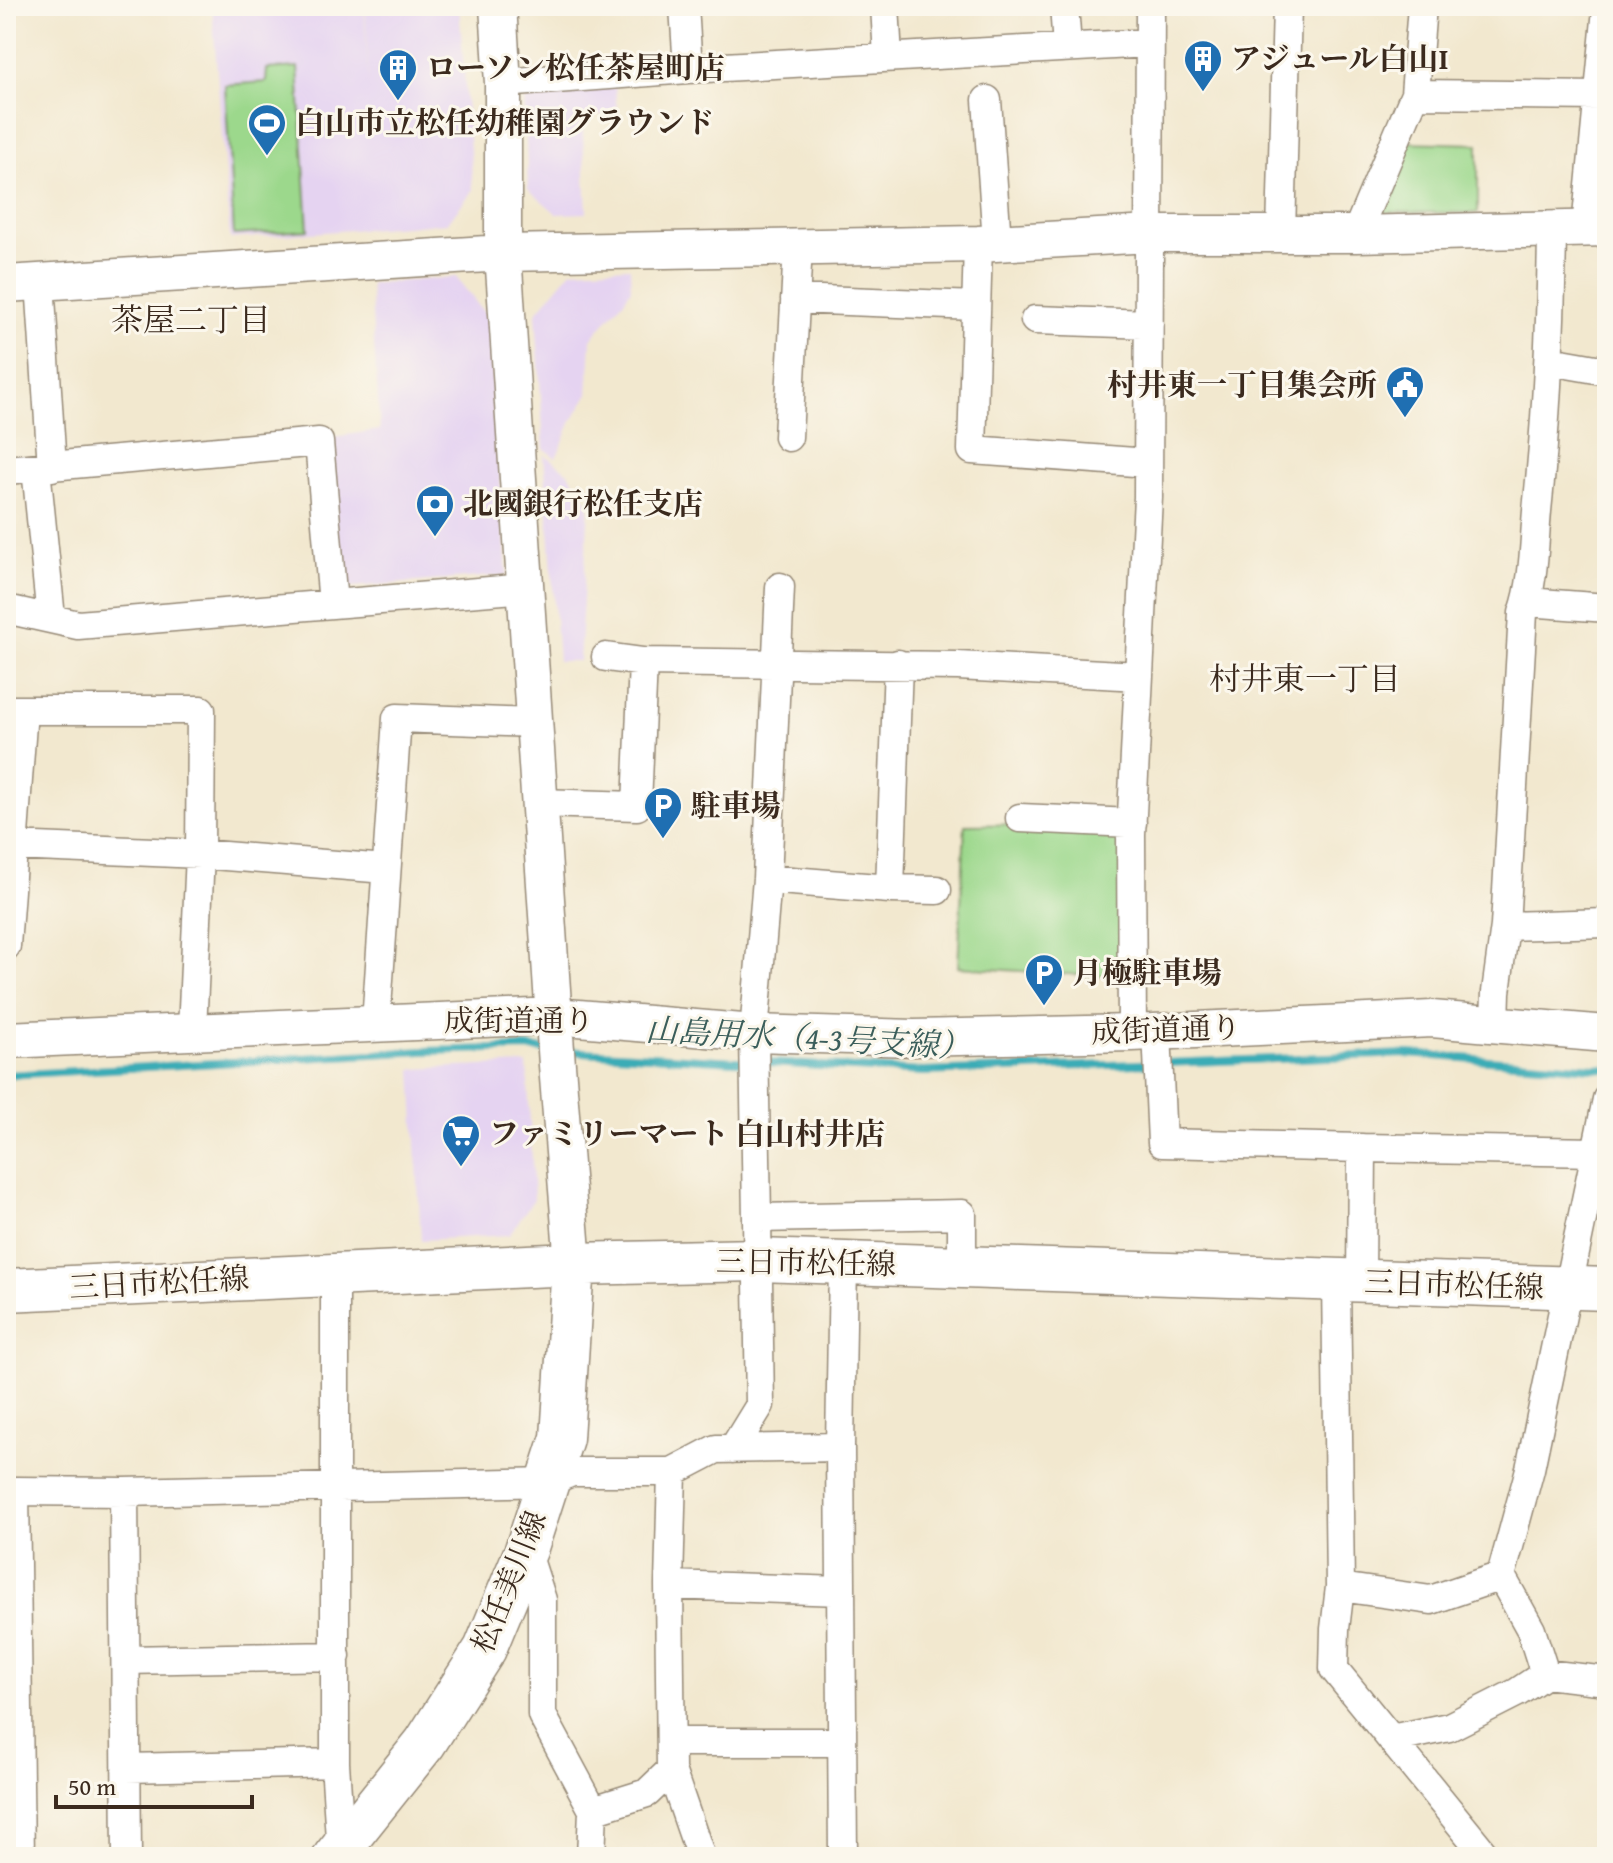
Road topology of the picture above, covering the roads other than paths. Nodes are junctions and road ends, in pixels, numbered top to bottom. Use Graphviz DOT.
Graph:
graph roads {
  1 [pos="498,6"];
  2 [pos="684,6"];
  3 [pos="885,6"];
  4 [pos="1064,6"];
  5 [pos="1150,6"];
  6 [pos="1287,6"];
  7 [pos="1422,6"];
  8 [pos="1607,9"];
  9 [pos="1149,43"];
  10 [pos="1067,47"];
  11 [pos="888,57"];
  12 [pos="688,69"];
  13 [pos="503,83"];
  14 [pos="1415,94"];
  15 [pos="1599,96"];
  16 [pos="987,100"];
  17 [pos="1582,229"];
  18 [pos="1150,234"];
  19 [pos="1281,234"];
  20 [pos="1356,234"];
  21 [pos="987,243"];
  22 [pos="798,246"];
  23 [pos="503,253"];
  24 [pos="23,283"];
  25 [pos="795,299"];
  26 [pos="976,306"];
  27 [pos="1035,320"];
  28 [pos="1149,324"];
  29 [pos="1550,361"];
  30 [pos="1607,371"];
  31 [pos="788,437"];
  32 [pos="1148,463"];
  33 [pos="44,468"];
  34 [pos="6,470"];
  35 [pos="780,587"];
  36 [pos="526,588"];
  37 [pos="1527,602"];
  38 [pos="333,604"];
  39 [pos="1607,608"];
  40 [pos="6,609"];
  41 [pos="51,618"];
  42 [pos="606,657"];
  43 [pos="643,662"];
  44 [pos="898,664"];
  45 [pos="777,665"];
  46 [pos="1139,676"];
  47 [pos="15,710"];
  48 [pos="534,723"];
  49 [pos="539,803"];
  50 [pos="1020,818"];
  51 [pos="1132,823"];
  52 [pos="13,846"];
  53 [pos="200,854"];
  54 [pos="386,869"];
  55 [pos="767,879"];
  56 [pos="890,889"];
  57 [pos="937,890"];
  58 [pos="1607,923"];
  59 [pos="1505,926"];
  60 [pos="6,946"];
  61 [pos="376,1023"];
  62 [pos="1495,1024"];
  63 [pos="192,1031"];
  64 [pos="1607,1034"];
  65 [pos="1149,1036"];
  66 [pos="6,1040"];
  67 [pos="556,1040"];
  68 [pos="754,1057"];
  69 [pos="1607,1099"];
  70 [pos="1362,1148"];
  71 [pos="1596,1152"];
  72 [pos="758,1218"];
  73 [pos="759,1260"];
  74 [pos="843,1263"];
  75 [pos="573,1264"];
  76 [pos="962,1267"];
  77 [pos="335,1275"];
  78 [pos="1349,1281"];
  79 [pos="1587,1289"];
  80 [pos="6,1290"];
  81 [pos="840,1447"];
  82 [pos="733,1449"];
  83 [pos="672,1472"];
  84 [pos="548,1482"];
  85 [pos="333,1485"];
  86 [pos="124,1492"];
  87 [pos="526,1550"];
  88 [pos="1501,1576"];
  89 [pos="669,1585"];
  90 [pos="11,1586"];
  91 [pos="1340,1587"];
  92 [pos="841,1591"];
  93 [pos="336,1656"];
  94 [pos="126,1660"];
  95 [pos="1545,1674"];
  96 [pos="1607,1681"];
  97 [pos="1391,1739"];
  98 [pos="672,1742"];
  99 [pos="842,1742"];
  100 [pos="335,1763"];
  101 [pos="127,1768"];
  102 [pos="671,1770"];
  103 [pos="13,1777"];
  104 [pos="593,1810"];
  105 [pos="339,1855"];
  106 [pos="20,1857"];
  107 [pos="127,1857"];
  108 [pos="591,1857"];
  109 [pos="701,1857"];
  110 [pos="843,1857"];
  111 [pos="1487,1857"];
  1 -- 13 [label="street"];
  2 -- 12 [label="street"];
  3 -- 11 [label="street"];
  4 -- 10 [label="street"];
  5 -- 9 [label="street"];
  6 -- 19 [label="street"];
  7 -- 14 [label="street"];
  8 -- 15 [label="street"];
  9 -- 10 [label="street"];
  9 -- 18 [label="street"];
  10 -- 11 [label="street"];
  11 -- 12 [label="street"];
  12 -- 13 [label="street"];
  13 -- 23 [label="street"];
  14 -- 15 [label="street"];
  14 -- 20 [label="street"];
  15 -- 17 [label="street"];
  16 -- 21 [label="street"];
  17 -- 20 [label="street"];
  17 -- 29 [label="street"];
  18 -- 19 [label="street"];
  18 -- 21 [label="street"];
  18 -- 28 [label="street"];
  19 -- 20 [label="street"];
  21 -- 22 [label="street"];
  21 -- 26 [label="street"];
  22 -- 23 [label="street"];
  22 -- 25 [label="street"];
  23 -- 24 [label="street"];
  23 -- 36 [label="street"];
  24 -- 33 [label="street"];
  25 -- 26 [label="street"];
  25 -- 31 [label="street"];
  26 -- 32 [label="street"];
  27 -- 28 [label="street"];
  28 -- 32 [label="street"];
  29 -- 30 [label="street"];
  29 -- 37 [label="street"];
  32 -- 46 [label="street"];
  33 -- 34 [label="street"];
  33 -- 38 [label="street"];
  33 -- 41 [label="street"];
  35 -- 45 [label="street"];
  36 -- 38 [label="street"];
  36 -- 48 [label="street"];
  37 -- 39 [label="street"];
  37 -- 59 [label="street"];
  38 -- 41 [label="street"];
  40 -- 41 [label="street"];
  42 -- 43 [label="street"];
  43 -- 45 [label="street"];
  43 -- 49 [label="street"];
  44 -- 45 [label="street"];
  44 -- 46 [label="street"];
  44 -- 56 [label="street"];
  45 -- 55 [label="street"];
  46 -- 51 [label="street"];
  47 -- 52 [label="street"];
  47 -- 53 [label="street"];
  48 -- 49 [label="street"];
  48 -- 54 [label="street"];
  49 -- 67 [label="street"];
  50 -- 51 [label="street"];
  51 -- 65 [label="street"];
  52 -- 53 [label="street"];
  52 -- 60 [label="street"];
  53 -- 54 [label="street"];
  53 -- 63 [label="street"];
  54 -- 61 [label="street"];
  55 -- 56 [label="street"];
  55 -- 68 [label="street"];
  56 -- 57 [label="street"];
  58 -- 59 [label="street"];
  59 -- 62 [label="street"];
  61 -- 63 [label="street, 成街道通り"];
  61 -- 67 [label="street, 成街道通り"];
  62 -- 64 [label="street, 成街道通り"];
  62 -- 65 [label="street, 成街道通り"];
  63 -- 66 [label="street, 成街道通り"];
  65 -- 68 [label="street, 成街道通り"];
  65 -- 70 [label="street"];
  67 -- 68 [label="street, 成街道通り"];
  67 -- 75 [label="street"];
  68 -- 72 [label="street"];
  69 -- 71 [label="street"];
  70 -- 71 [label="street"];
  70 -- 78 [label="street"];
  71 -- 79 [label="street"];
  72 -- 73 [label="street"];
  72 -- 76 [label="street"];
  73 -- 74 [label="main road, 三日市松任線"];
  73 -- 75 [label="main road, 三日市松任線"];
  73 -- 82 [label="street"];
  74 -- 76 [label="main road, 三日市松任線"];
  74 -- 81 [label="street"];
  75 -- 77 [label="main road, 三日市松任線"];
  75 -- 84 [label="main road, 松任美川線"];
  76 -- 78 [label="main road, 三日市松任線"];
  77 -- 80 [label="main road, 三日市松任線"];
  77 -- 85 [label="street"];
  78 -- 79 [label="main road, 三日市松任線"];
  78 -- 91 [label="street"];
  79 -- 88 [label="street"];
  81 -- 82 [label="street"];
  81 -- 92 [label="street"];
  82 -- 83 [label="street"];
  83 -- 84 [label="street"];
  83 -- 89 [label="street"];
  84 -- 85 [label="street"];
  84 -- 87 [label="main road, 松任美川線"];
  85 -- 86 [label="street"];
  85 -- 93 [label="street"];
  86 -- 90 [label="street"];
  86 -- 94 [label="street"];
  87 -- 104 [label="street"];
  87 -- 105 [label="main road, 松任美川線"];
  88 -- 91 [label="street"];
  88 -- 95 [label="street"];
  89 -- 92 [label="street"];
  89 -- 98 [label="street"];
  90 -- 103 [label="street"];
  91 -- 97 [label="street"];
  92 -- 99 [label="street"];
  93 -- 94 [label="street"];
  93 -- 100 [label="street"];
  94 -- 101 [label="street"];
  95 -- 96 [label="street"];
  95 -- 97 [label="street"];
  97 -- 111 [label="street"];
  98 -- 99 [label="street"];
  98 -- 102 [label="street"];
  99 -- 110 [label="street"];
  100 -- 101 [label="street"];
  100 -- 105 [label="street"];
  101 -- 107 [label="street"];
  102 -- 104 [label="street"];
  102 -- 109 [label="street"];
  103 -- 106 [label="street"];
  104 -- 108 [label="street"];
}
